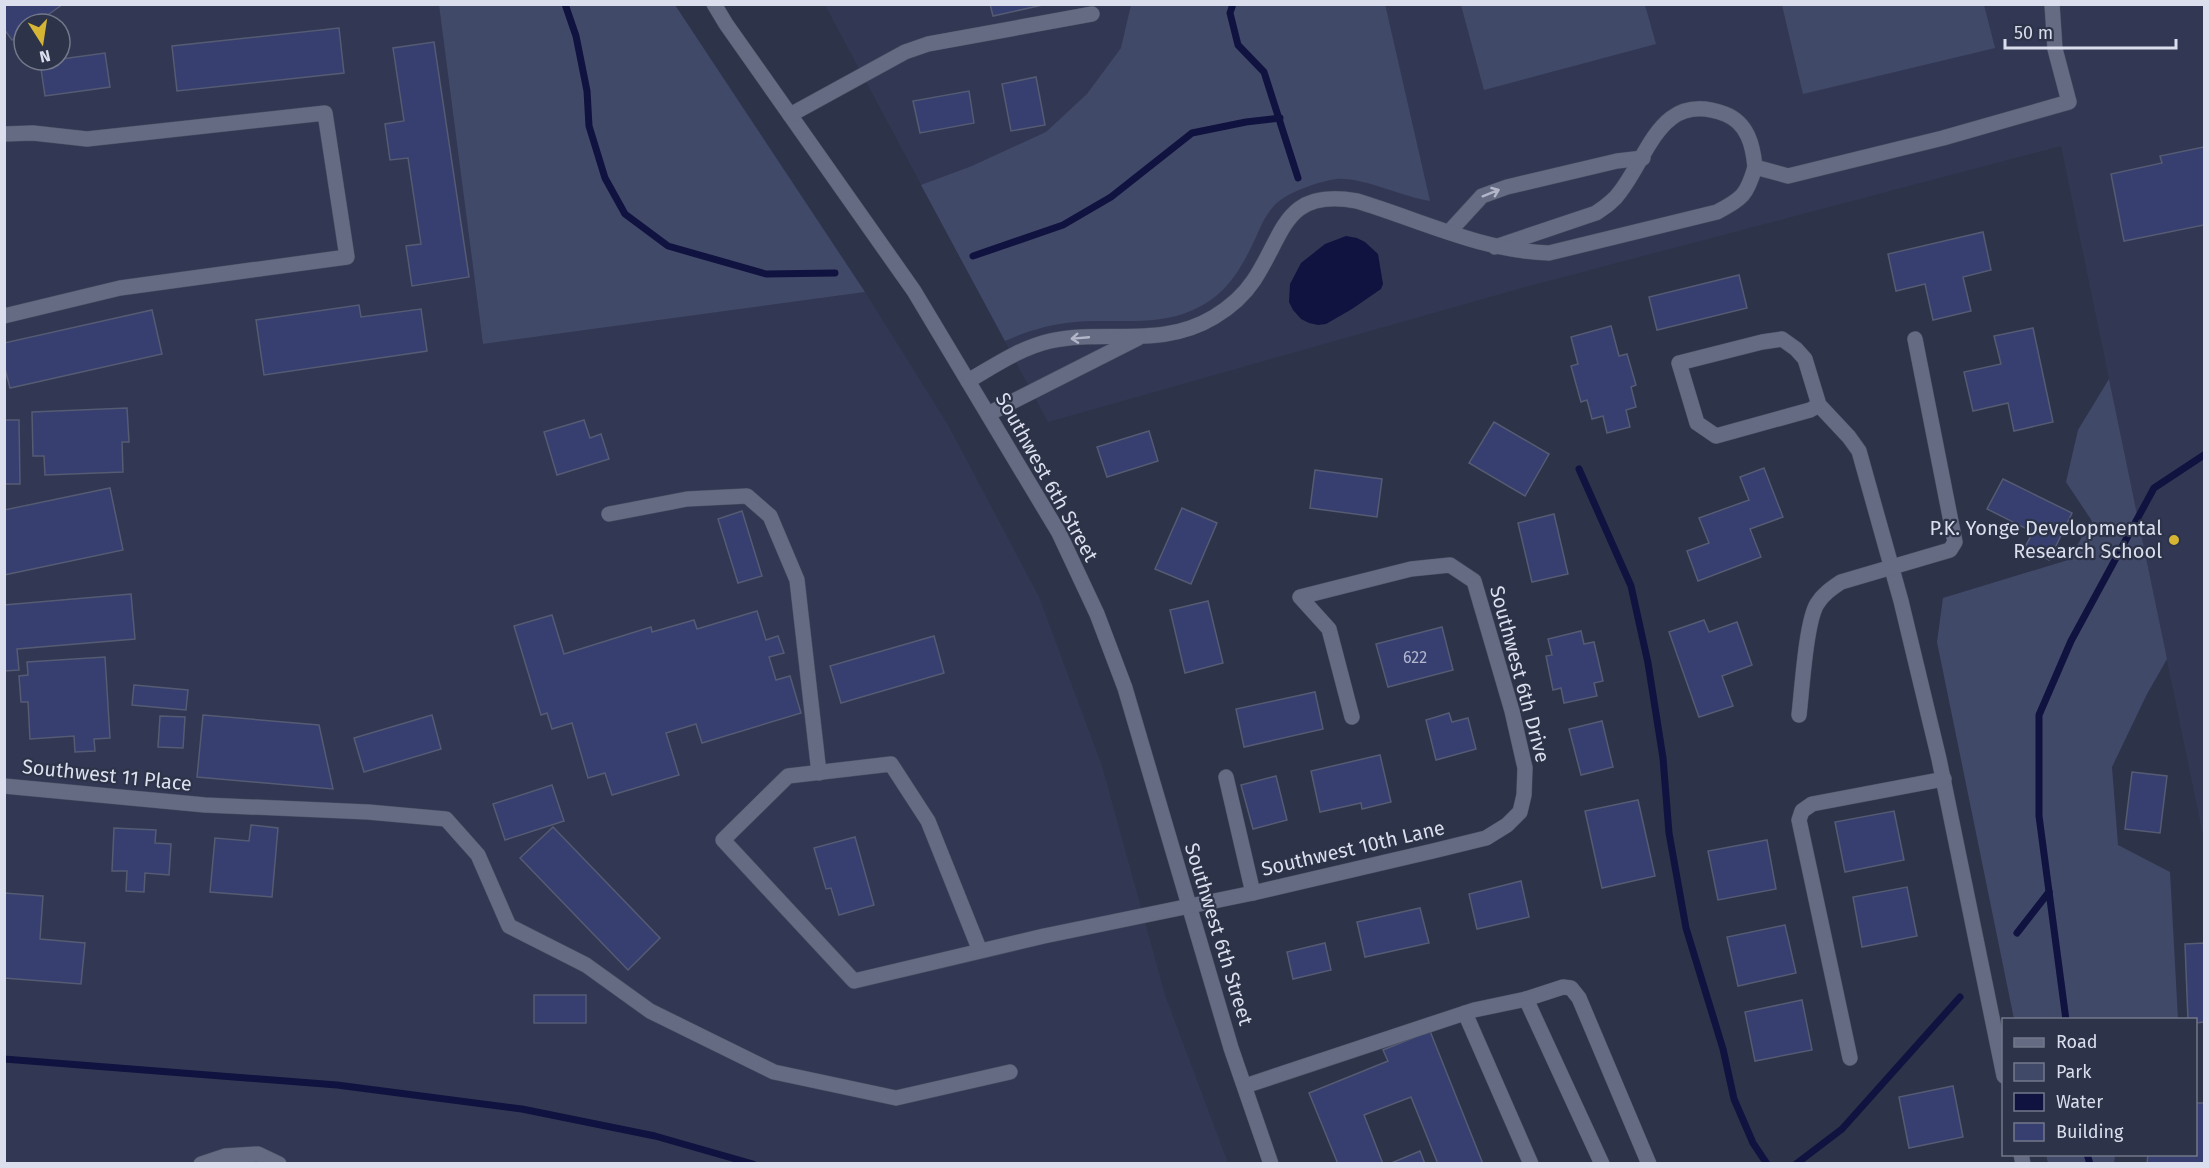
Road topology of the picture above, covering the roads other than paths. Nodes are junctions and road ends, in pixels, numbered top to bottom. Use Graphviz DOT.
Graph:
graph roads {
  1 [pos="714,4"];
  2 [pos="2052,4"];
  3 [pos="1092,14"];
  4 [pos="789,115"];
  5 [pos="4,134"];
  6 [pos="1642,158"];
  7 [pos="1755,167"];
  8 [pos="1449,232"];
  9 [pos="1495,247"];
  10 [pos="4,316"];
  11 [pos="1138,338"];
  12 [pos="1915,339"];
  13 [pos="968,381"];
  14 [pos="1819,405"];
  15 [pos="988,414"];
  16 [pos="609,514"];
  17 [pos="1892,566"];
  18 [pos="1798,715"];
  19 [pos="1352,717"];
  20 [pos="819,773"];
  21 [pos="1226,777"];
  22 [pos="1944,779"];
  23 [pos="4,786"];
  24 [pos="1520,812"];
  25 [pos="1253,893"];
  26 [pos="1188,907"];
  27 [pos="980,951"];
  28 [pos="1526,999"];
  29 [pos="1465,1013"];
  30 [pos="1850,1058"];
  31 [pos="2002,1066"];
  32 [pos="1010,1071"];
  33 [pos="1245,1086"];
  34 [pos="201,1164"];
  35 [pos="279,1164"];
  36 [pos="1271,1164"];
  37 [pos="1531,1164"];
  38 [pos="1602,1164"];
  39 [pos="1649,1164"];
  1 -- 4 [label="street, Southwest 6th Street"];
  2 -- 7 [label="street"];
  3 -- 4 [label="street"];
  4 -- 13 [label="street, Southwest 6th Street"];
  5 -- 10 [label="street"];
  6 -- 7 [label="street"];
  8 -- 6 [label="street, one-way"];
  6 -- 9 [label="street"];
  7 -- 9 [label="street"];
  8 -- 9 [label="street"];
  8 -- 11 [label="street"];
  11 -- 13 [label="street, one-way"];
  11 -- 15 [label="street"];
  12 -- 17 [label="street"];
  13 -- 15 [label="street, Southwest 6th Street"];
  14 -- 14 [label="street"];
  14 -- 17 [label="street"];
  15 -- 26 [label="street, Southwest 6th Street"];
  16 -- 20 [label="street"];
  17 -- 18 [label="street"];
  17 -- 22 [label="street"];
  19 -- 24 [label="street, Southwest 6th Drive"];
  20 -- 27 [label="street"];
  20 -- 27 [label="street, Southwest 10th Lane"];
  21 -- 25 [label="street"];
  22 -- 30 [label="street"];
  22 -- 31 [label="street"];
  23 -- 32 [label="street, Southwest 11 Place"];
  24 -- 25 [label="street, Southwest 10th Lane"];
  25 -- 26 [label="street, Southwest 10th Lane"];
  26 -- 27 [label="street, Southwest 10th Lane"];
  26 -- 33 [label="street, Southwest 6th Street"];
  28 -- 29 [label="street"];
  28 -- 38 [label="street"];
  28 -- 39 [label="street"];
  29 -- 33 [label="street"];
  29 -- 37 [label="street"];
  33 -- 36 [label="street, Southwest 6th Street"];
  34 -- 35 [label="street"];
}
